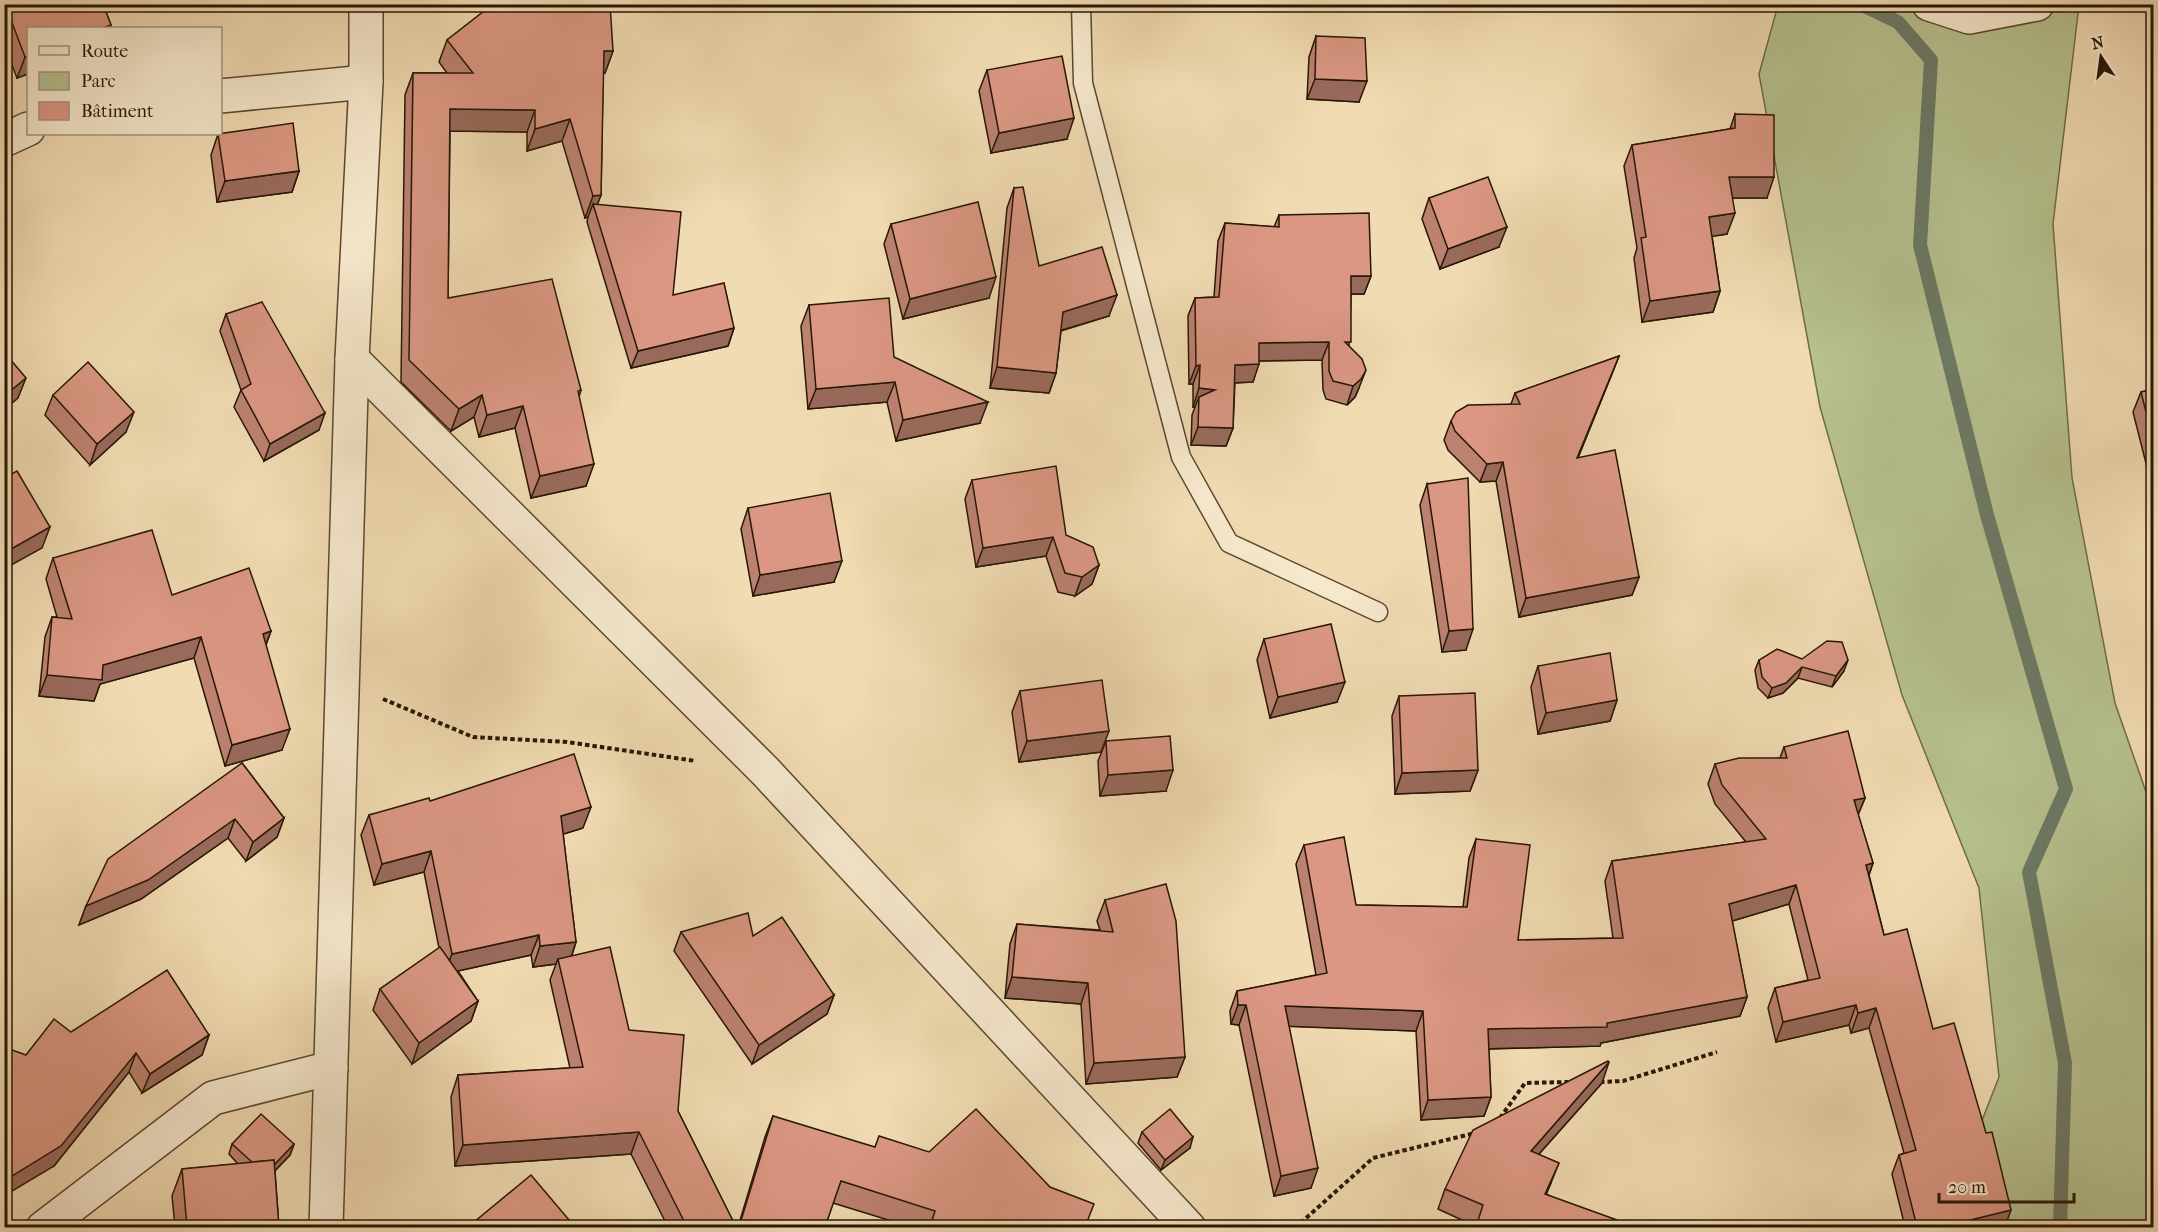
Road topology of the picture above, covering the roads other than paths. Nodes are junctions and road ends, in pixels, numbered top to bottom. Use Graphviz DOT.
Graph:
graph roads {
  1 [pos="366,4"];
  2 [pos="1081,4"];
  3 [pos="1929,4"];
  4 [pos="2037,4"];
  5 [pos="366,82"];
  6 [pos="222,96"];
  7 [pos="27,129"];
  8 [pos="4,140"];
  9 [pos="352,359"];
  10 [pos="1378,612"];
  11 [pos="331,1068"];
  12 [pos="43,1227"];
  13 [pos="326,1227"];
  14 [pos="1189,1227"];
  1 -- 5 [label="street"];
  2 -- 10 [label="lane"];
  3 -- 4 [label="street"];
  5 -- 6 [label="street"];
  5 -- 9 [label="street"];
  7 -- 8 [label="street"];
  9 -- 11 [label="street"];
  9 -- 14 [label="street"];
  11 -- 12 [label="street"];
  11 -- 13 [label="street"];
}
